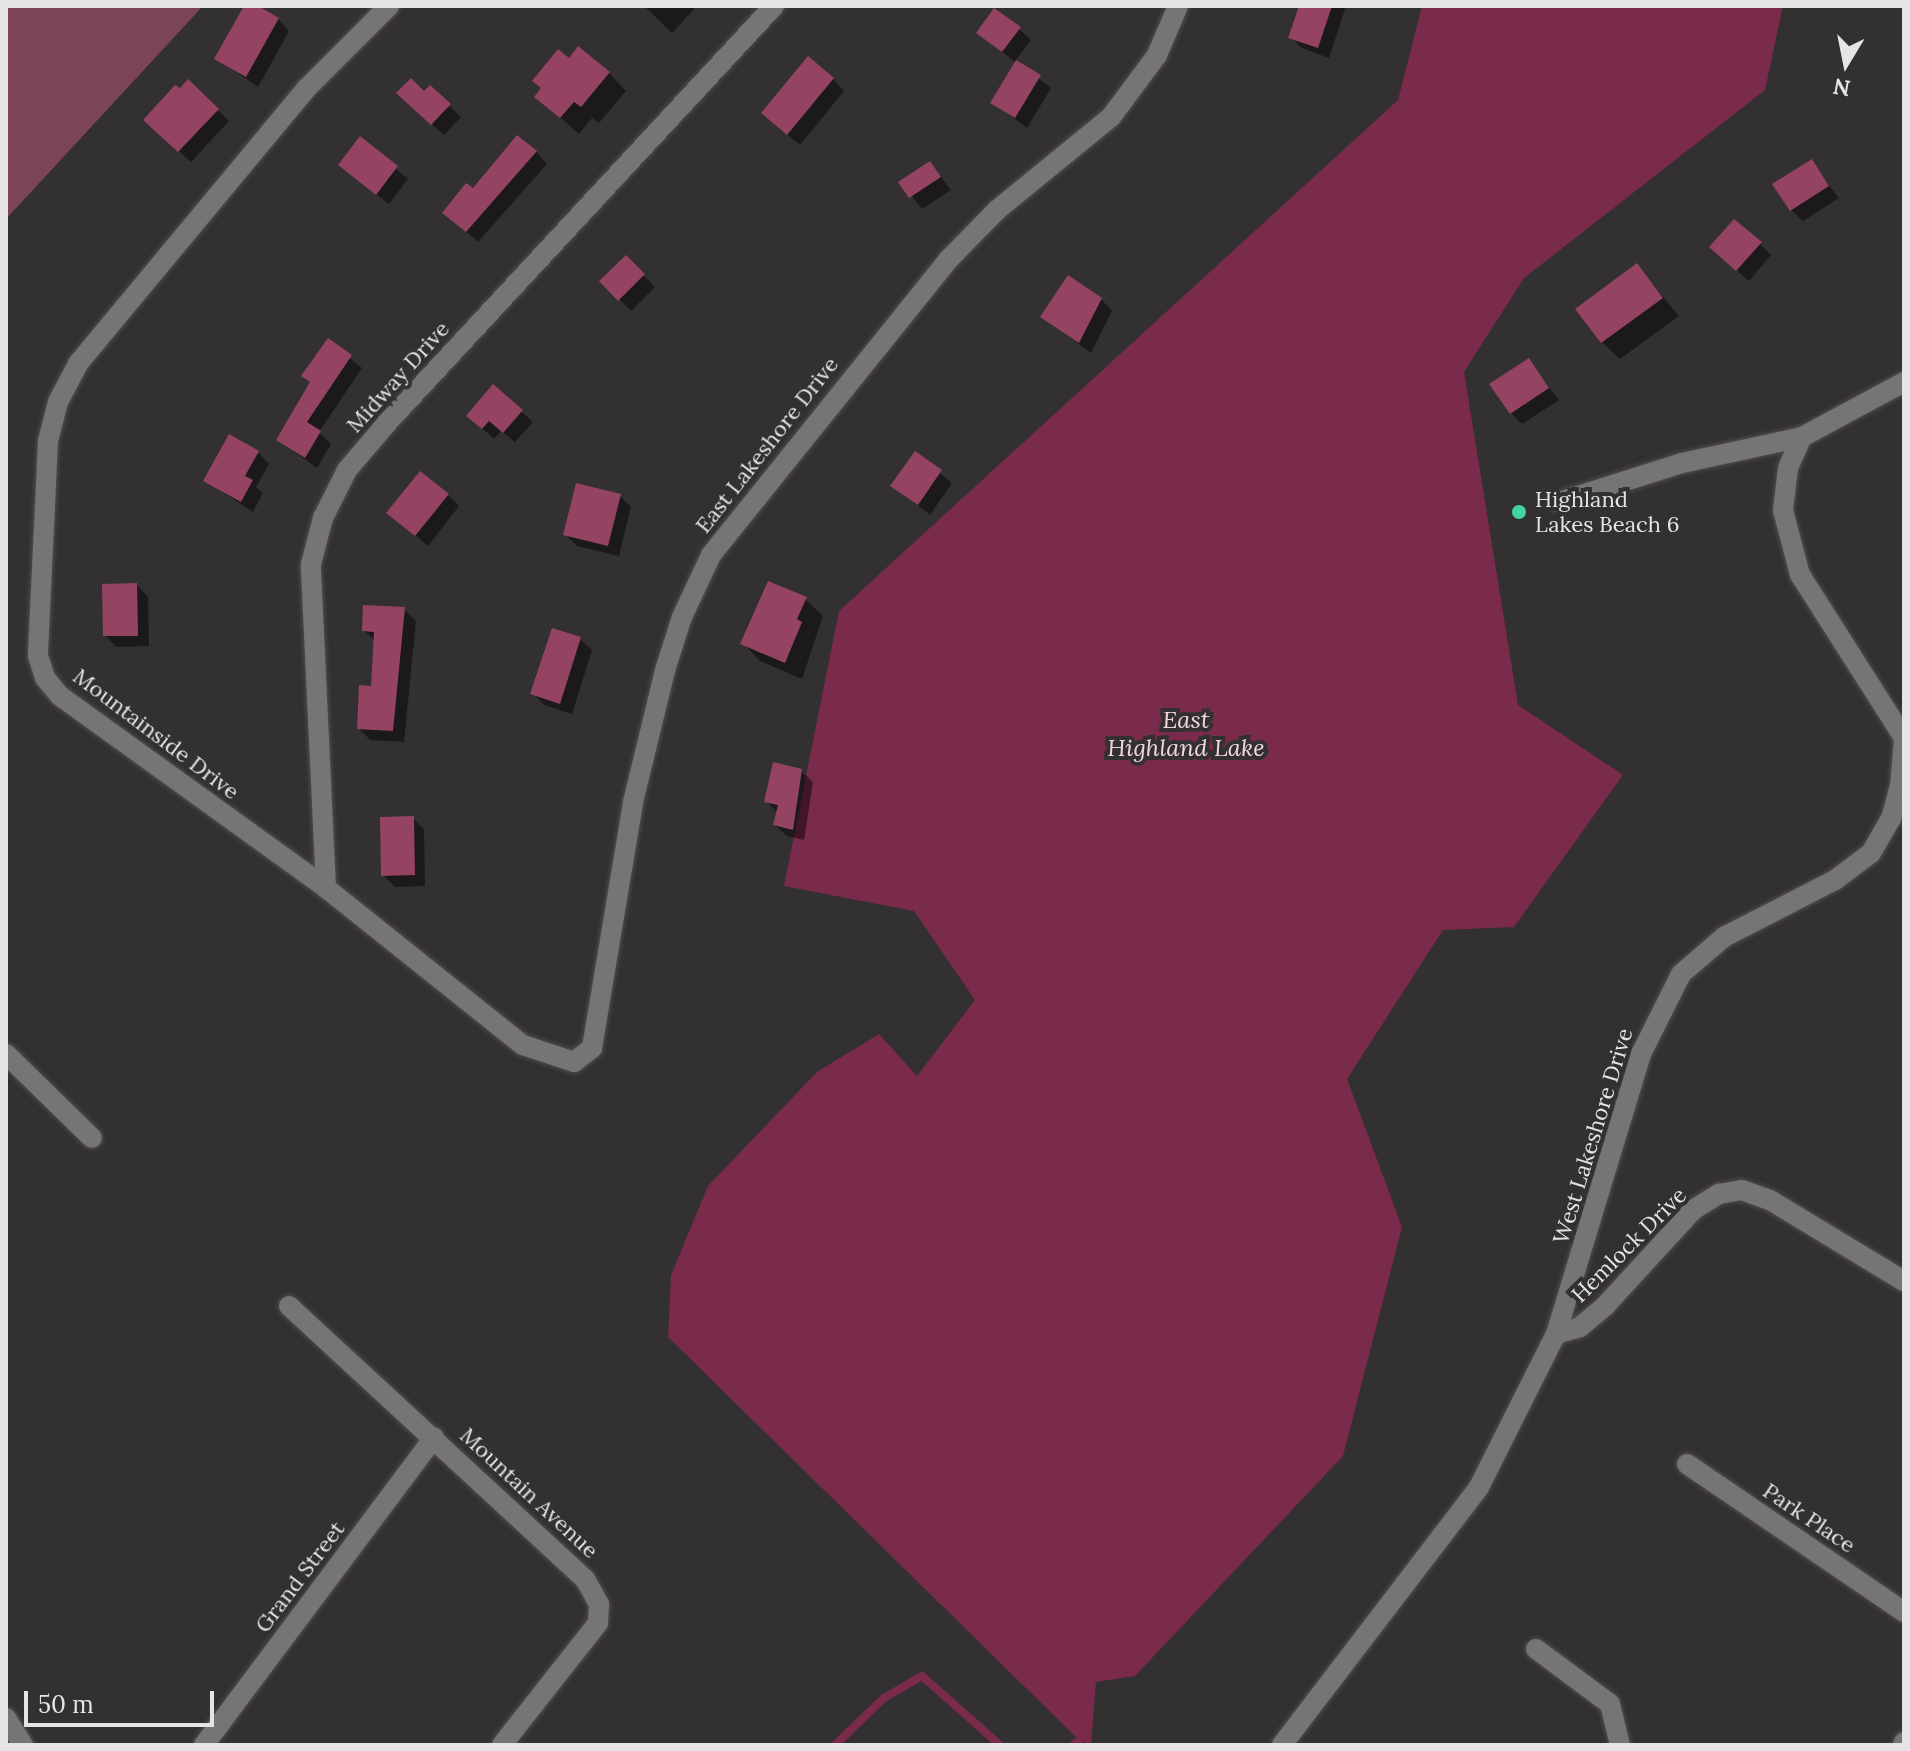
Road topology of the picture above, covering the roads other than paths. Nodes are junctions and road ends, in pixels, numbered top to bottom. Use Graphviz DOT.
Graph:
graph roads {
  1 [pos="389,6"];
  2 [pos="774,6"];
  3 [pos="1178,6"];
  4 [pos="1904,382"];
  5 [pos="1802,437"];
  6 [pos="1559,502"];
  7 [pos="1904,738"];
  8 [pos="326,888"];
  9 [pos="574,1062"];
  10 [pos="10,1065"];
  11 [pos="92,1138"];
  12 [pos="1904,1281"];
  13 [pos="289,1306"];
  14 [pos="1556,1334"];
  15 [pos="434,1437"];
  16 [pos="1687,1464"];
  17 [pos="1904,1612"];
  18 [pos="1536,1649"];
  19 [pos="6,1718"];
  20 [pos="23,1745"];
  21 [pos="204,1745"];
  22 [pos="502,1745"];
  23 [pos="1282,1745"];
  24 [pos="1620,1745"];
  1 -- 8 [label="street, Mountainside Drive"];
  2 -- 8 [label="street, Midway Drive"];
  3 -- 9 [label="street, East Lakeshore Drive"];
  4 -- 5 [label="street"];
  5 -- 6 [label="street"];
  5 -- 7 [label="street, West Lakeshore Drive"];
  7 -- 14 [label="street, West Lakeshore Drive"];
  8 -- 9 [label="street, Mountainside Drive"];
  10 -- 11 [label="street"];
  12 -- 14 [label="street, Hemlock Drive"];
  13 -- 15 [label="street, Mountain Avenue"];
  14 -- 23 [label="street, West Lakeshore Drive"];
  15 -- 21 [label="street, Grand Street"];
  15 -- 22 [label="street, Mountain Avenue"];
  16 -- 17 [label="street, Park Place"];
  18 -- 24 [label="street"];
  19 -- 20 [label="street"];
}
